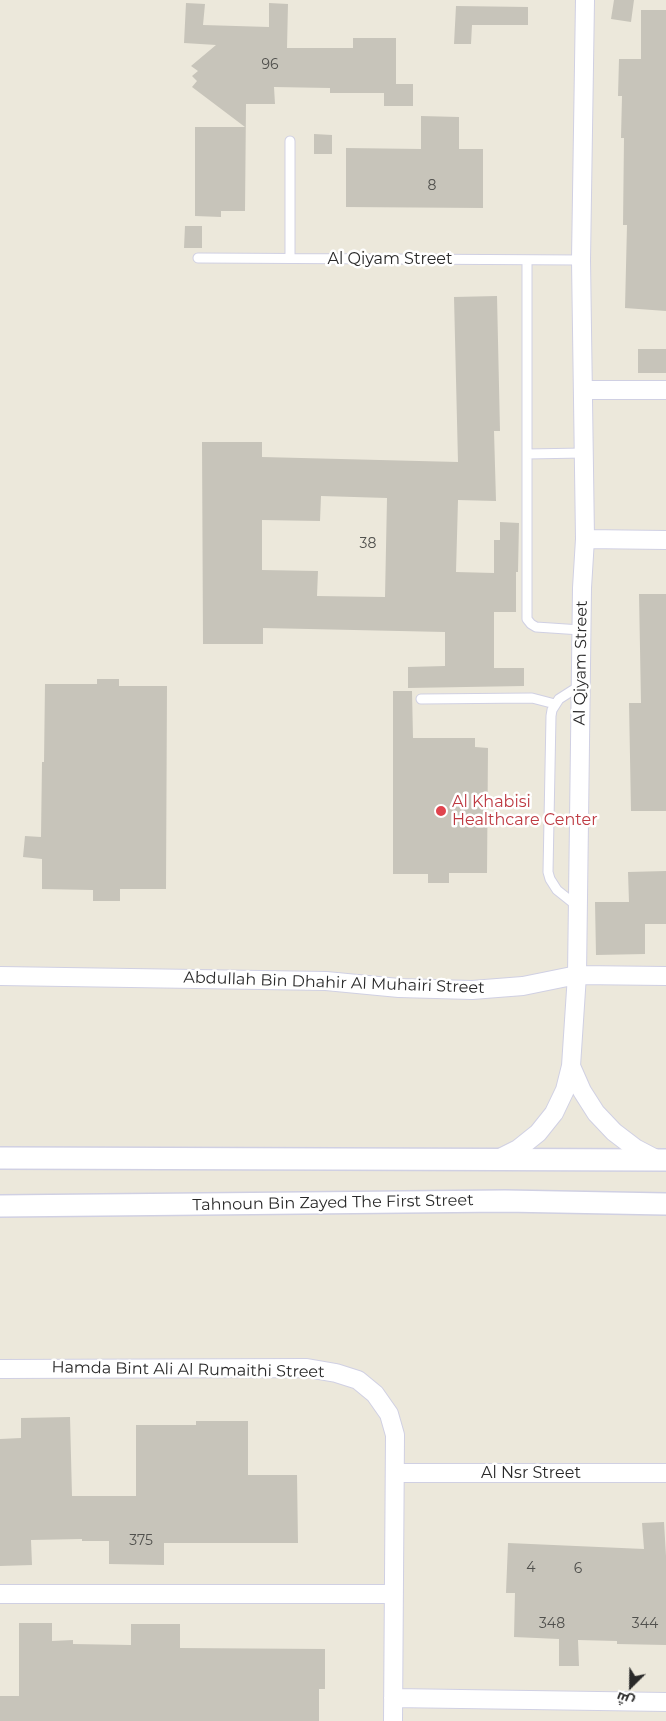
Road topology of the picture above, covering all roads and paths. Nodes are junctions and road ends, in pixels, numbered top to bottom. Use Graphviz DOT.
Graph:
graph roads {
  1 [pos="586,0"];
  2 [pos="290,140"];
  3 [pos="198,258"];
  4 [pos="290,258"];
  5 [pos="527,260"];
  6 [pos="581,260"];
  7 [pos="583,390"];
  8 [pos="666,390"];
  9 [pos="584,453"];
  10 [pos="527,454"];
  11 [pos="585,539"];
  12 [pos="666,540"];
  13 [pos="581,630"];
  14 [pos="581,685"];
  15 [pos="421,699"];
  16 [pos="555,704"];
  17 [pos="578,906"];
  18 [pos="0,976"];
  19 [pos="577,976"];
  20 [pos="666,976"];
  21 [pos="571,1066"];
  22 [pos="0,1158"];
  23 [pos="496,1160"];
  24 [pos="662,1160"];
  25 [pos="666,1204"];
  26 [pos="0,1206"];
  27 [pos="0,1369"];
  28 [pos="666,1473"];
  29 [pos="396,1474"];
  30 [pos="0,1594"];
  31 [pos="394,1594"];
  32 [pos="394,1698"];
  33 [pos="666,1702"];
  34 [pos="393,1721"];
  1 -- 6 [label="street, Al Qiyam Street"];
  2 -- 4 [label="lane"];
  3 -- 4 [label="lane, Al Qiyam Street"];
  4 -- 5 [label="lane, Al Qiyam Street"];
  5 -- 6 [label="lane, Al Qiyam Street"];
  5 -- 10 [label="lane"];
  6 -- 7 [label="street, Al Qiyam Street"];
  7 -- 8 [label="street"];
  7 -- 9 [label="street, Al Qiyam Street"];
  9 -- 10 [label="lane"];
  9 -- 11 [label="street, Al Qiyam Street"];
  10 -- 13 [label="lane"];
  11 -- 12 [label="street"];
  11 -- 13 [label="street, Al Qiyam Street"];
  13 -- 14 [label="street, Al Qiyam Street"];
  14 -- 16 [label="lane"];
  14 -- 17 [label="street, Al Qiyam Street"];
  15 -- 16 [label="lane"];
  16 -- 17 [label="lane"];
  17 -- 19 [label="street, Al Qiyam Street"];
  18 -- 19 [label="street, Abdullah Bin Dhahir Al Muhairi Street"];
  19 -- 20 [label="street, Abdullah Bin Dhahir Al Muhairi Street"];
  19 -- 21 [label="street, Al Qiyam Street"];
  21 -- 23 [label="street, Al Qiyam Street"];
  21 -- 24 [label="street, Al Qiyam Street"];
  22 -- 23 [label="street"];
  23 -- 24 [label="street"];
  25 -- 26 [label="street, Tahnoun Bin Zayed The First Street"];
  27 -- 29 [label="street, Hamda Bint Ali Al Rumaithi Street"];
  28 -- 29 [label="street, Al Nsr Street"];
  29 -- 31 [label="street, Hamda Bint Ali Al Rumaithi Street"];
  30 -- 31 [label="street"];
  31 -- 32 [label="street, Hamda Bint Ali Al Rumaithi Street"];
  32 -- 33 [label="street"];
  32 -- 34 [label="street, Hamda Bint Ali Al Rumaithi Street"];
}
